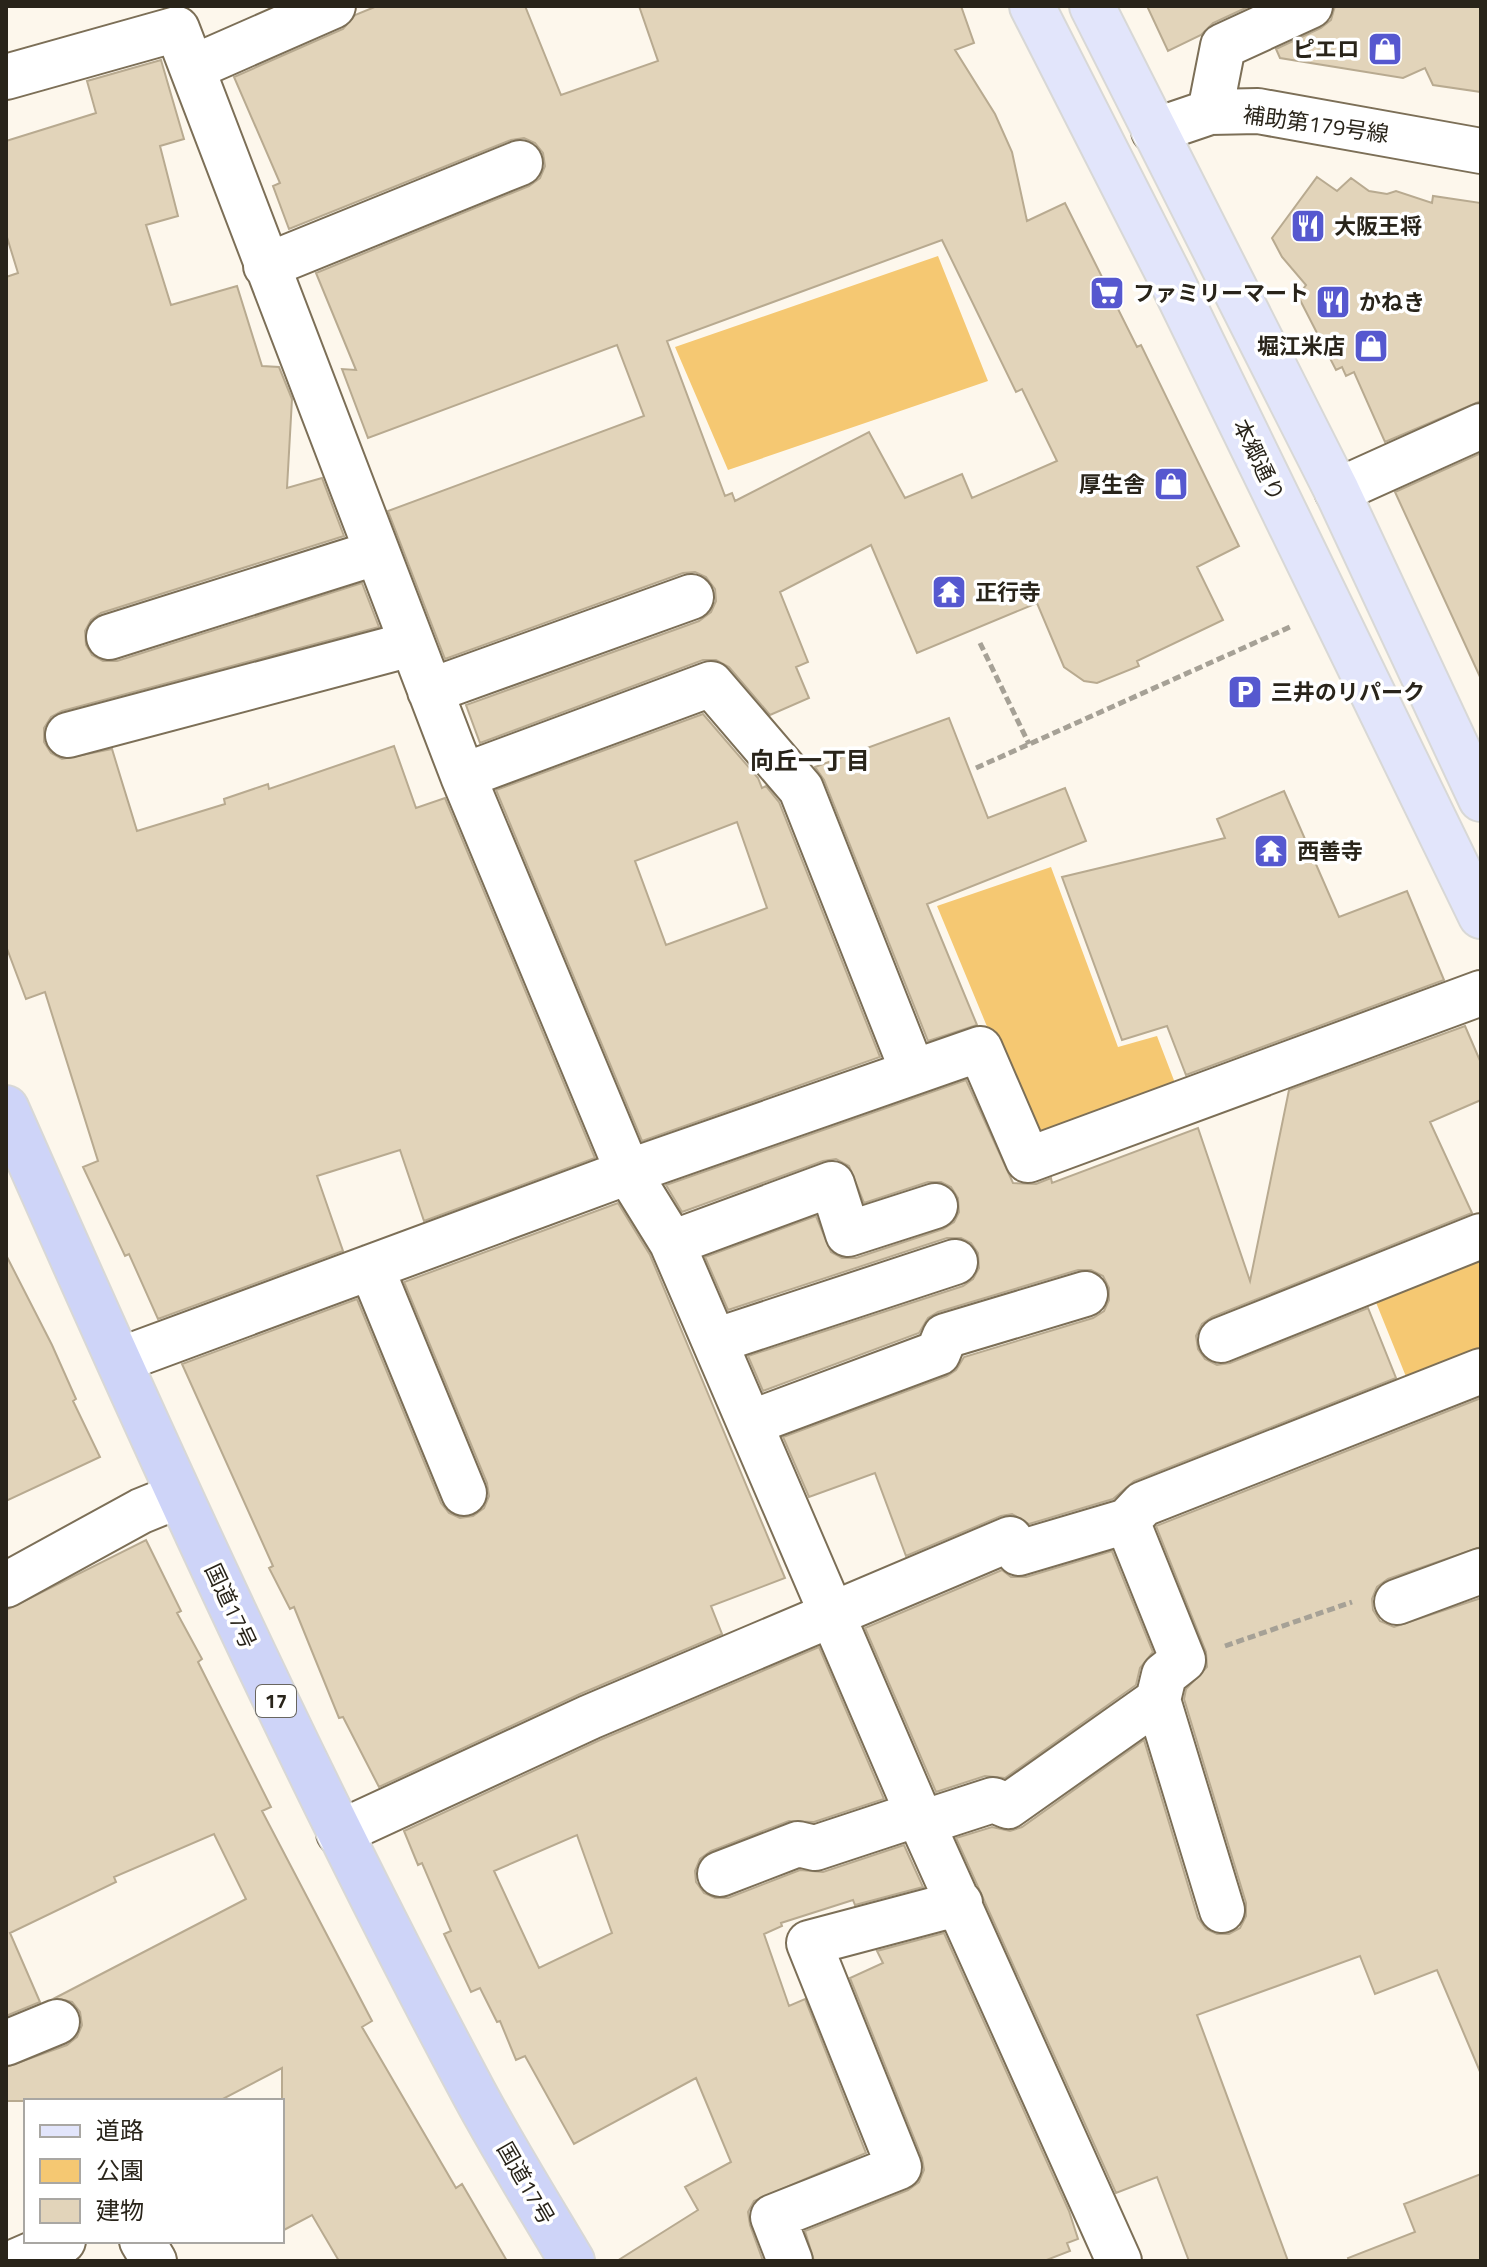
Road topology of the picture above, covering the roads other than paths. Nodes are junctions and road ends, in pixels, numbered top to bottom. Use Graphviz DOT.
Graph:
graph roads {
  1 [pos="333,6"];
  2 [pos="1032,6"];
  3 [pos="1092,6"];
  4 [pos="1310,6"];
  5 [pos="180,34"];
  6 [pos="6,77"];
  7 [pos="1210,112"];
  8 [pos="1154,131"];
  9 [pos="1481,151"];
  10 [pos="1104,154"];
  11 [pos="520,163"];
  12 [pos="266,266"];
  13 [pos="1481,426"];
  14 [pos="1337,491"];
  15 [pos="375,553"];
  16 [pos="691,597"];
  17 [pos="109,637"];
  18 [pos="411,644"];
  19 [pos="430,691"];
  20 [pos="68,735"];
  21 [pos="463,776"];
  22 [pos="1481,799"];
  23 [pos="1481,916"];
  24 [pos="1481,993"];
  25 [pos="913,1072"];
  26 [pos="8,1120"];
  27 [pos="628,1172"];
  28 [pos="935,1206"];
  29 [pos="1481,1236"];
  30 [pos="672,1243"];
  31 [pos="955,1262"];
  32 [pos="371,1267"];
  33 [pos="1085,1294"];
  34 [pos="1221,1340"];
  35 [pos="715,1341"];
  36 [pos="120,1360"];
  37 [pos="1481,1371"];
  38 [pos="750,1423"];
  39 [pos="464,1493"];
  40 [pos="178,1496"];
  41 [pos="1127,1521"];
  42 [pos="1481,1571"];
  43 [pos="6,1585"];
  44 [pos="1397,1602"];
  45 [pos="831,1613"];
  46 [pos="1158,1700"];
  47 [pos="920,1819"];
  48 [pos="339,1833"];
  49 [pos="720,1874"];
  50 [pos="960,1903"];
  51 [pos="1222,1910"];
  52 [pos="57,2022"];
  53 [pos="6,2043"];
  54 [pos="58,2243"];
  55 [pos="143,2243"];
  56 [pos="17,2261"];
  57 [pos="154,2261"];
  58 [pos="572,2261"];
  59 [pos="790,2261"];
  60 [pos="1119,2261"];
  1 -- 5 [label="street"];
  2 -- 10 [label="main road, 本郷通り"];
  3 -- 8 [label="main road"];
  4 -- 7 [label="street"];
  5 -- 6 [label="street"];
  5 -- 12 [label="street"];
  7 -- 8 [label="street, 補助第179号線"];
  7 -- 9 [label="street, 補助第179号線"];
  8 -- 10 [label="main road"];
  8 -- 14 [label="main road"];
  10 -- 23 [label="main road, 本郷通り"];
  11 -- 12 [label="street"];
  12 -- 15 [label="street"];
  13 -- 14 [label="street"];
  14 -- 22 [label="main road"];
  15 -- 17 [label="street"];
  15 -- 18 [label="street"];
  16 -- 19 [label="street"];
  18 -- 19 [label="street"];
  18 -- 20 [label="street"];
  19 -- 21 [label="street"];
  21 -- 25 [label="street"];
  21 -- 27 [label="street"];
  24 -- 25 [label="street"];
  25 -- 27 [label="street"];
  26 -- 36 [label="highway, 国道17号 / 17"];
  27 -- 30 [label="street"];
  27 -- 32 [label="street"];
  28 -- 30 [label="street"];
  29 -- 34 [label="street"];
  30 -- 35 [label="street"];
  31 -- 35 [label="street"];
  32 -- 36 [label="street"];
  32 -- 39 [label="street"];
  33 -- 38 [label="street"];
  35 -- 38 [label="street"];
  36 -- 40 [label="highway, 国道17号 / 17"];
  37 -- 41 [label="street"];
  38 -- 45 [label="street"];
  40 -- 43 [label="street"];
  40 -- 48 [label="highway, 国道17号 / 17"];
  41 -- 45 [label="street"];
  41 -- 46 [label="street"];
  42 -- 44 [label="street"];
  45 -- 47 [label="street"];
  45 -- 48 [label="street"];
  46 -- 47 [label="street"];
  46 -- 51 [label="street"];
  47 -- 49 [label="street"];
  47 -- 50 [label="street"];
  48 -- 58 [label="highway, 国道17号 / 17"];
  50 -- 59 [label="street"];
  50 -- 60 [label="street"];
  52 -- 53 [label="street"];
  54 -- 56 [label="street"];
  55 -- 57 [label="street"];
}
